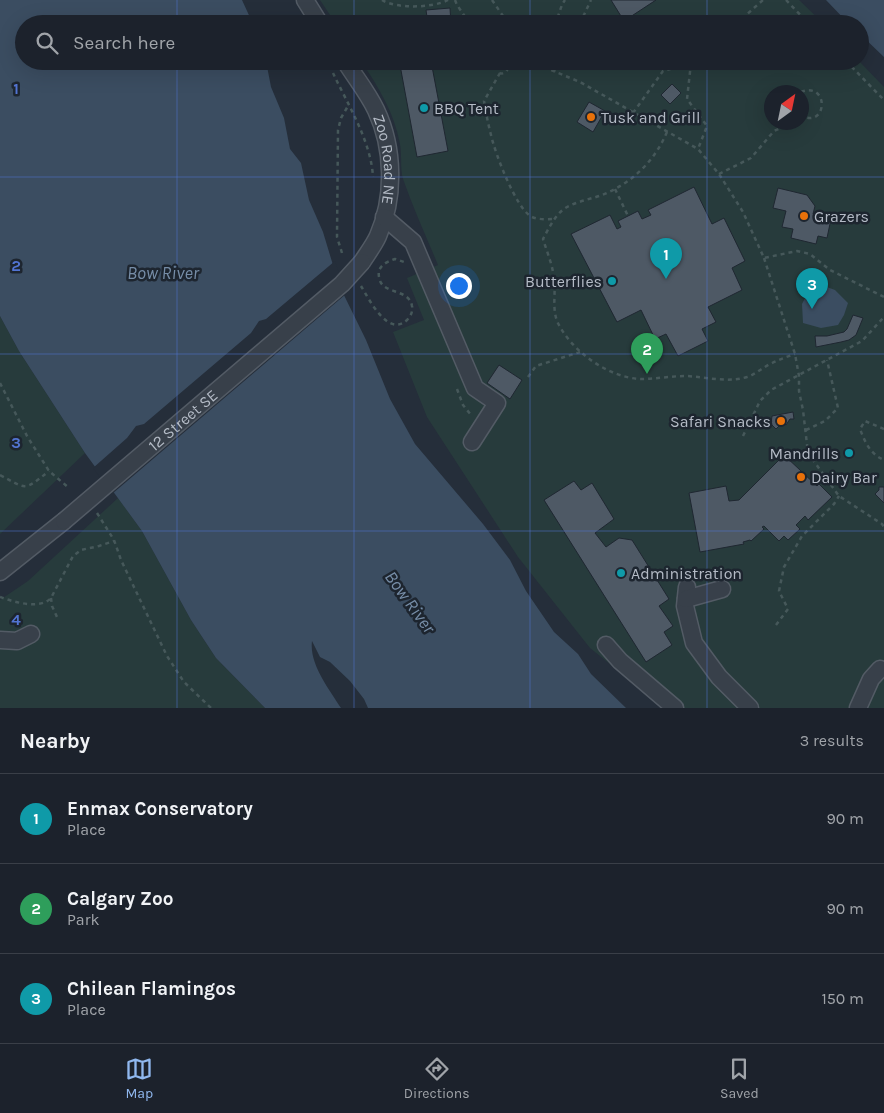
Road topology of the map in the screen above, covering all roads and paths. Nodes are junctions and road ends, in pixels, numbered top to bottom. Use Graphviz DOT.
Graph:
graph roads {
  1 [pos="305,0"];
  2 [pos="382,0"];
  3 [pos="448,0"];
  4 [pos="455,0"];
  5 [pos="492,0"];
  6 [pos="565,0"];
  7 [pos="591,0"];
  8 [pos="763,0"];
  9 [pos="786,0"];
  10 [pos="314,15"];
  11 [pos="464,15"];
  12 [pos="502,15"];
  13 [pos="559,15"];
  14 [pos="584,15"];
  15 [pos="746,15"];
  16 [pos="800,15"];
  17 [pos="330,70"];
  18 [pos="351,70"];
  19 [pos="497,70"];
  20 [pos="508,70"];
  21 [pos="549,70"];
  22 [pos="666,70"];
  23 [pos="692,70"];
  24 [pos="855,70"];
  25 [pos="554,72"];
  26 [pos="500,73"];
  27 [pos="809,90"];
  28 [pos="884,100"];
  29 [pos="348,106"];
  30 [pos="632,113"];
  31 [pos="809,118"];
  32 [pos="776,130"];
  33 [pos="666,132"];
  34 [pos="698,149"];
  35 [pos="720,174"];
  36 [pos="373,178"];
  37 [pos="615,189"];
  38 [pos="628,216"];
  39 [pos="384,217"];
  40 [pos="555,219"];
  41 [pos="342,252"];
  42 [pos="764,258"];
  43 [pos="362,262"];
  44 [pos="408,265"];
  45 [pos="359,282"];
  46 [pos="884,297"];
  47 [pos="884,317"];
  48 [pos="580,352"];
  49 [pos="795,354"];
  50 [pos="827,360"];
  51 [pos="800,376"];
  52 [pos="528,377"];
  53 [pos="0,383"];
  54 [pos="884,429"];
  55 [pos="806,430"];
  56 [pos="743,436"];
  57 [pos="472,442"];
  58 [pos="884,460"];
  59 [pos="49,471"];
  60 [pos="0,475"];
  61 [pos="70,488"];
  62 [pos="839,496"];
  63 [pos="94,510"];
  64 [pos="884,527"];
  65 [pos="114,540"];
  66 [pos="0,572"];
  67 [pos="722,590"];
  68 [pos="0,597"];
  69 [pos="51,598"];
  70 [pos="57,617"];
  71 [pos="776,625"];
  72 [pos="31,634"];
  73 [pos="0,640"];
  74 [pos="606,645"];
  75 [pos="880,669"];
  76 [pos="212,708"];
  77 [pos="675,708"];
  78 [pos="750,708"];
  79 [pos="858,708"];
  1 -- 10 [label="street"];
  2 -- 3 [label="path"];
  4 -- 11 [label="path"];
  5 -- 12 [label="path"];
  6 -- 13 [label="path"];
  7 -- 14 [label="path"];
  8 -- 15 [label="path"];
  9 -- 16 [label="path"];
  17 -- 29 [label="path"];
  18 -- 39 [label="street, Zoo Road NE"];
  19 -- 26 [label="path"];
  20 -- 26 [label="path"];
  21 -- 25 [label="path"];
  22 -- 30 [label="path"];
  23 -- 34 [label="path"];
  24 -- 28 [label="path"];
  25 -- 30 [label="path"];
  26 -- 40 [label="path"];
  27 -- 31 [label="path"];
  29 -- 36 [label="path"];
  29 -- 41 [label="path"];
  30 -- 33 [label="path"];
  32 -- 35 [label="path"];
  33 -- 34 [label="path"];
  33 -- 37 [label="path"];
  34 -- 35 [label="path"];
  35 -- 42 [label="path"];
  37 -- 38 [label="path"];
  37 -- 40 [label="path"];
  39 -- 43 [label="street, Zoo Road NE"];
  39 -- 57 [label="street"];
  40 -- 48 [label="path"];
  42 -- 46 [label="path"];
  42 -- 49 [label="path"];
  43 -- 66 [label="street, 12 Street SE, bridge"];
  44 -- 45 [label="path"];
  47 -- 50 [label="path"];
  48 -- 49 [label="path"];
  48 -- 52 [label="path"];
  49 -- 51 [label="path"];
  50 -- 51 [label="path"];
  50 -- 55 [label="path"];
  51 -- 55 [label="path"];
  51 -- 56 [label="path"];
  53 -- 59 [label="path"];
  54 -- 58 [label="path"];
  55 -- 62 [label="path"];
  59 -- 60 [label="path"];
  59 -- 61 [label="path"];
  62 -- 64 [label="path"];
  62 -- 71 [label="path"];
  63 -- 65 [label="path"];
  65 -- 69 [label="path"];
  65 -- 76 [label="path"];
  67 -- 78 [label="street"];
  68 -- 69 [label="path"];
  69 -- 70 [label="path"];
  72 -- 73 [label="street"];
  74 -- 77 [label="street"];
  75 -- 79 [label="street"];
}
